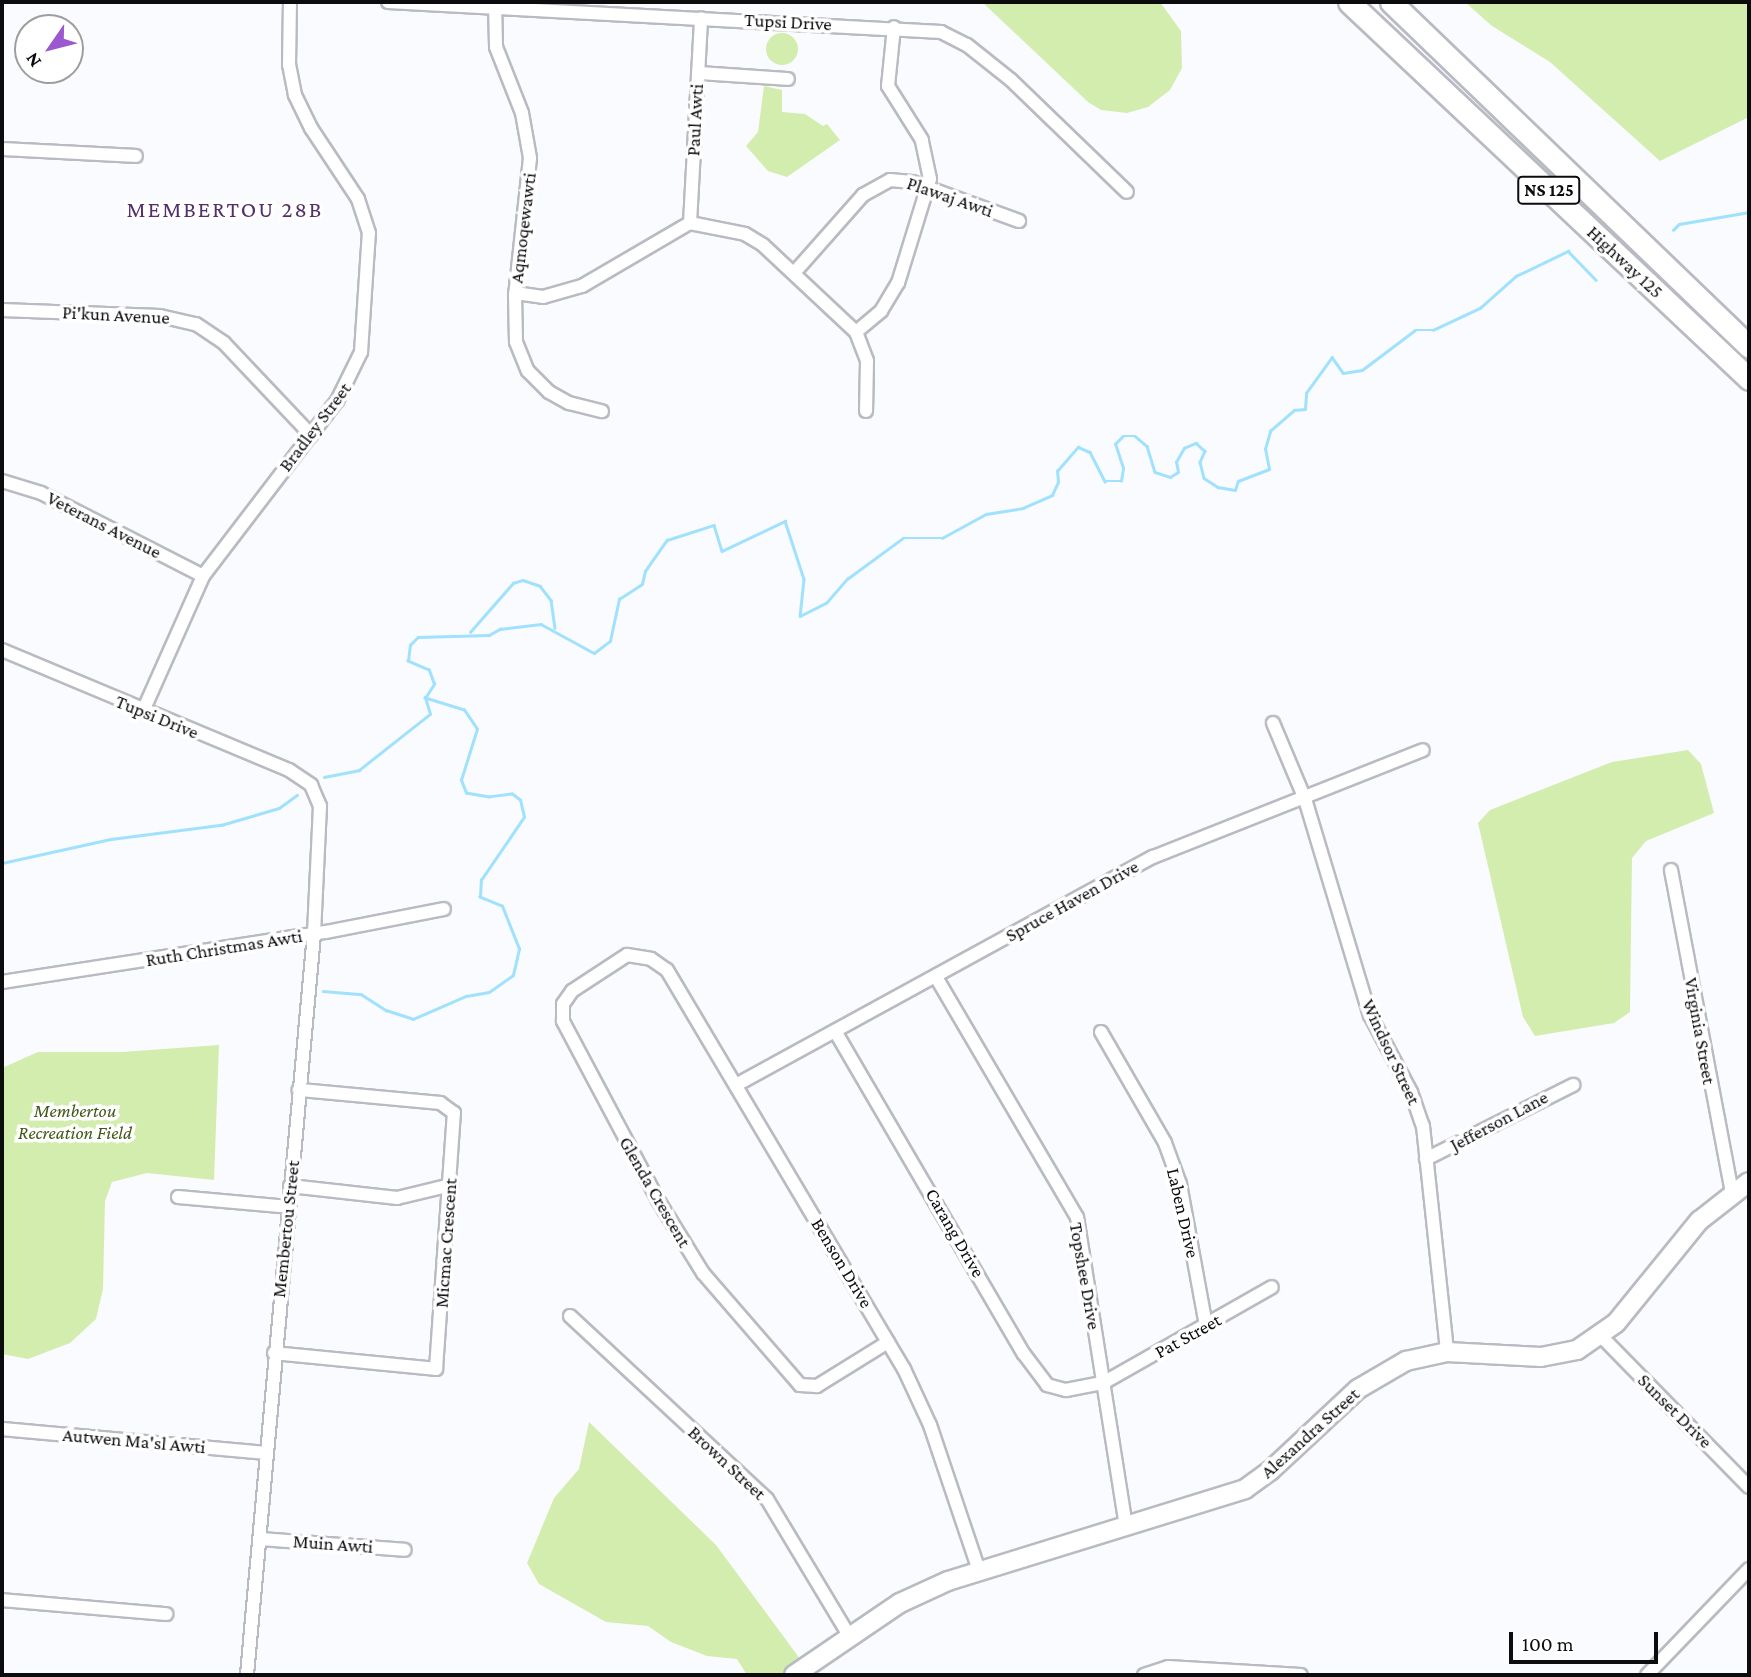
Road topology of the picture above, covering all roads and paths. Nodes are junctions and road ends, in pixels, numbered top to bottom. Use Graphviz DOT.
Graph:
graph roads {
  1 [pos="290,2"];
  2 [pos="388,2"];
  3 [pos="1349,2"];
  4 [pos="1391,2"];
  5 [pos="1405,2"];
  6 [pos="494,4"];
  7 [pos="701,18"];
  8 [pos="894,27"];
  9 [pos="1457,66"];
  10 [pos="698,73"];
  11 [pos="788,79"];
  12 [pos="2,149"];
  13 [pos="135,156"];
  14 [pos="928,188"];
  15 [pos="1127,192"];
  16 [pos="1019,221"];
  17 [pos="690,223"];
  18 [pos="794,273"];
  19 [pos="515,293"];
  20 [pos="2,310"];
  21 [pos="856,332"];
  22 [pos="1749,347"];
  23 [pos="1749,379"];
  24 [pos="602,411"];
  25 [pos="866,411"];
  26 [pos="311,435"];
  27 [pos="2,481"];
  28 [pos="203,576"];
  29 [pos="2,650"];
  30 [pos="143,711"];
  31 [pos="1272,723"];
  32 [pos="1423,750"];
  33 [pos="311,785"];
  34 [pos="1305,799"];
  35 [pos="1671,870"];
  36 [pos="444,909"];
  37 [pos="314,934"];
  38 [pos="670,975"];
  39 [pos="936,977"];
  40 [pos="2,982"];
  41 [pos="835,1031"];
  42 [pos="1101,1032"];
  43 [pos="736,1085"];
  44 [pos="1573,1085"];
  45 [pos="299,1090"];
  46 [pos="1426,1160"];
  47 [pos="1749,1182"];
  48 [pos="451,1185"];
  49 [pos="290,1186"];
  50 [pos="1732,1192"];
  51 [pos="178,1197"];
  52 [pos="289,1207"];
  53 [pos="1272,1287"];
  54 [pos="570,1316"];
  55 [pos="1206,1326"];
  56 [pos="1601,1336"];
  57 [pos="888,1342"];
  58 [pos="1447,1352"];
  59 [pos="274,1353"];
  60 [pos="1103,1383"];
  61 [pos="2,1429"];
  62 [pos="266,1453"];
  63 [pos="1749,1487"];
  64 [pos="1126,1526"];
  65 [pos="260,1539"];
  66 [pos="405,1550"];
  67 [pos="978,1568"];
  68 [pos="1749,1569"];
  69 [pos="2,1600"];
  70 [pos="166,1614"];
  71 [pos="850,1637"];
  72 [pos="247,1675"];
  73 [pos="794,1675"];
  74 [pos="1144,1675"];
  75 [pos="1273,1675"];
  76 [pos="1301,1675"];
  77 [pos="1647,1675"];
  1 -- 26 [label="street, Bradley Street"];
  2 -- 6 [label="street, Tupsi Drive"];
  3 -- 23 [label="highway, Highway 125 / NS 125"];
  4 -- 9 [label="highway, Highway 125 / NS 125"];
  5 -- 9 [label="highway"];
  6 -- 7 [label="street, Tupsi Drive"];
  6 -- 19 [label="street, Aqmoqewawti"];
  7 -- 8 [label="street, Tupsi Drive"];
  7 -- 10 [label="street, Paul Awti"];
  8 -- 14 [label="street"];
  8 -- 15 [label="street, Tupsi Drive"];
  9 -- 22 [label="highway, Highway 125 / NS 125"];
  10 -- 11 [label="street"];
  10 -- 17 [label="street, Paul Awti"];
  12 -- 13 [label="street"];
  14 -- 16 [label="street, Plawaj Awti"];
  14 -- 18 [label="street, Plawaj Awti"];
  14 -- 21 [label="street"];
  17 -- 18 [label="street"];
  17 -- 19 [label="street"];
  18 -- 21 [label="street"];
  19 -- 24 [label="street, Aqmoqewawti"];
  20 -- 26 [label="street, Pi'kun Avenue"];
  21 -- 25 [label="street"];
  26 -- 28 [label="street, Bradley Street"];
  27 -- 28 [label="street, Veterans Avenue"];
  28 -- 30 [label="street, Bradley Street"];
  29 -- 30 [label="street, Tupsi Drive"];
  30 -- 33 [label="street, Tupsi Drive"];
  31 -- 34 [label="street, Windsor Street"];
  32 -- 34 [label="street, Spruce Haven Drive"];
  33 -- 37 [label="street, Membertou Street"];
  34 -- 39 [label="street, Spruce Haven Drive"];
  34 -- 46 [label="street, Windsor Street"];
  35 -- 50 [label="street, Virginia Street"];
  36 -- 37 [label="street, Ruth Christmas Awti"];
  37 -- 40 [label="street, Ruth Christmas Awti"];
  37 -- 45 [label="street, Membertou Street"];
  38 -- 43 [label="street, Benson Drive"];
  38 -- 57 [label="street, Glenda Crescent"];
  39 -- 41 [label="street, Spruce Haven Drive"];
  39 -- 60 [label="street, Topshee Drive"];
  41 -- 43 [label="street, Spruce Haven Drive"];
  41 -- 60 [label="street, Carang Drive"];
  42 -- 55 [label="street, Laben Drive"];
  43 -- 57 [label="street, Benson Drive"];
  44 -- 46 [label="street, Jefferson Lane"];
  45 -- 48 [label="street, Micmac Crescent"];
  45 -- 49 [label="street, Membertou Street"];
  46 -- 58 [label="street, Windsor Street"];
  47 -- 50 [label="main road, Alexandra Street"];
  48 -- 49 [label="street"];
  48 -- 59 [label="street, Micmac Crescent"];
  49 -- 52 [label="street, Membertou Street"];
  50 -- 56 [label="main road, Alexandra Street"];
  51 -- 52 [label="street"];
  52 -- 59 [label="street, Membertou Street"];
  53 -- 55 [label="street, Pat Street"];
  54 -- 71 [label="street, Brown Street"];
  55 -- 60 [label="street, Pat Street"];
  56 -- 58 [label="main road, Alexandra Street"];
  56 -- 63 [label="street, Sunset Drive"];
  57 -- 67 [label="street, Benson Drive"];
  58 -- 64 [label="main road, Alexandra Street"];
  59 -- 62 [label="street, Membertou Street"];
  60 -- 64 [label="street, Topshee Drive"];
  61 -- 62 [label="street, Autwen Ma'sl Awti"];
  62 -- 65 [label="street, Membertou Street"];
  64 -- 67 [label="main road, Alexandra Street"];
  65 -- 66 [label="street, Muin Awti"];
  65 -- 72 [label="street, Membertou Street"];
  67 -- 71 [label="main road, Alexandra Street"];
  68 -- 77 [label="street"];
  69 -- 70 [label="street"];
  71 -- 73 [label="main road, Alexandra Street"];
  74 -- 75 [label="street"];
  75 -- 76 [label="street"];
}
